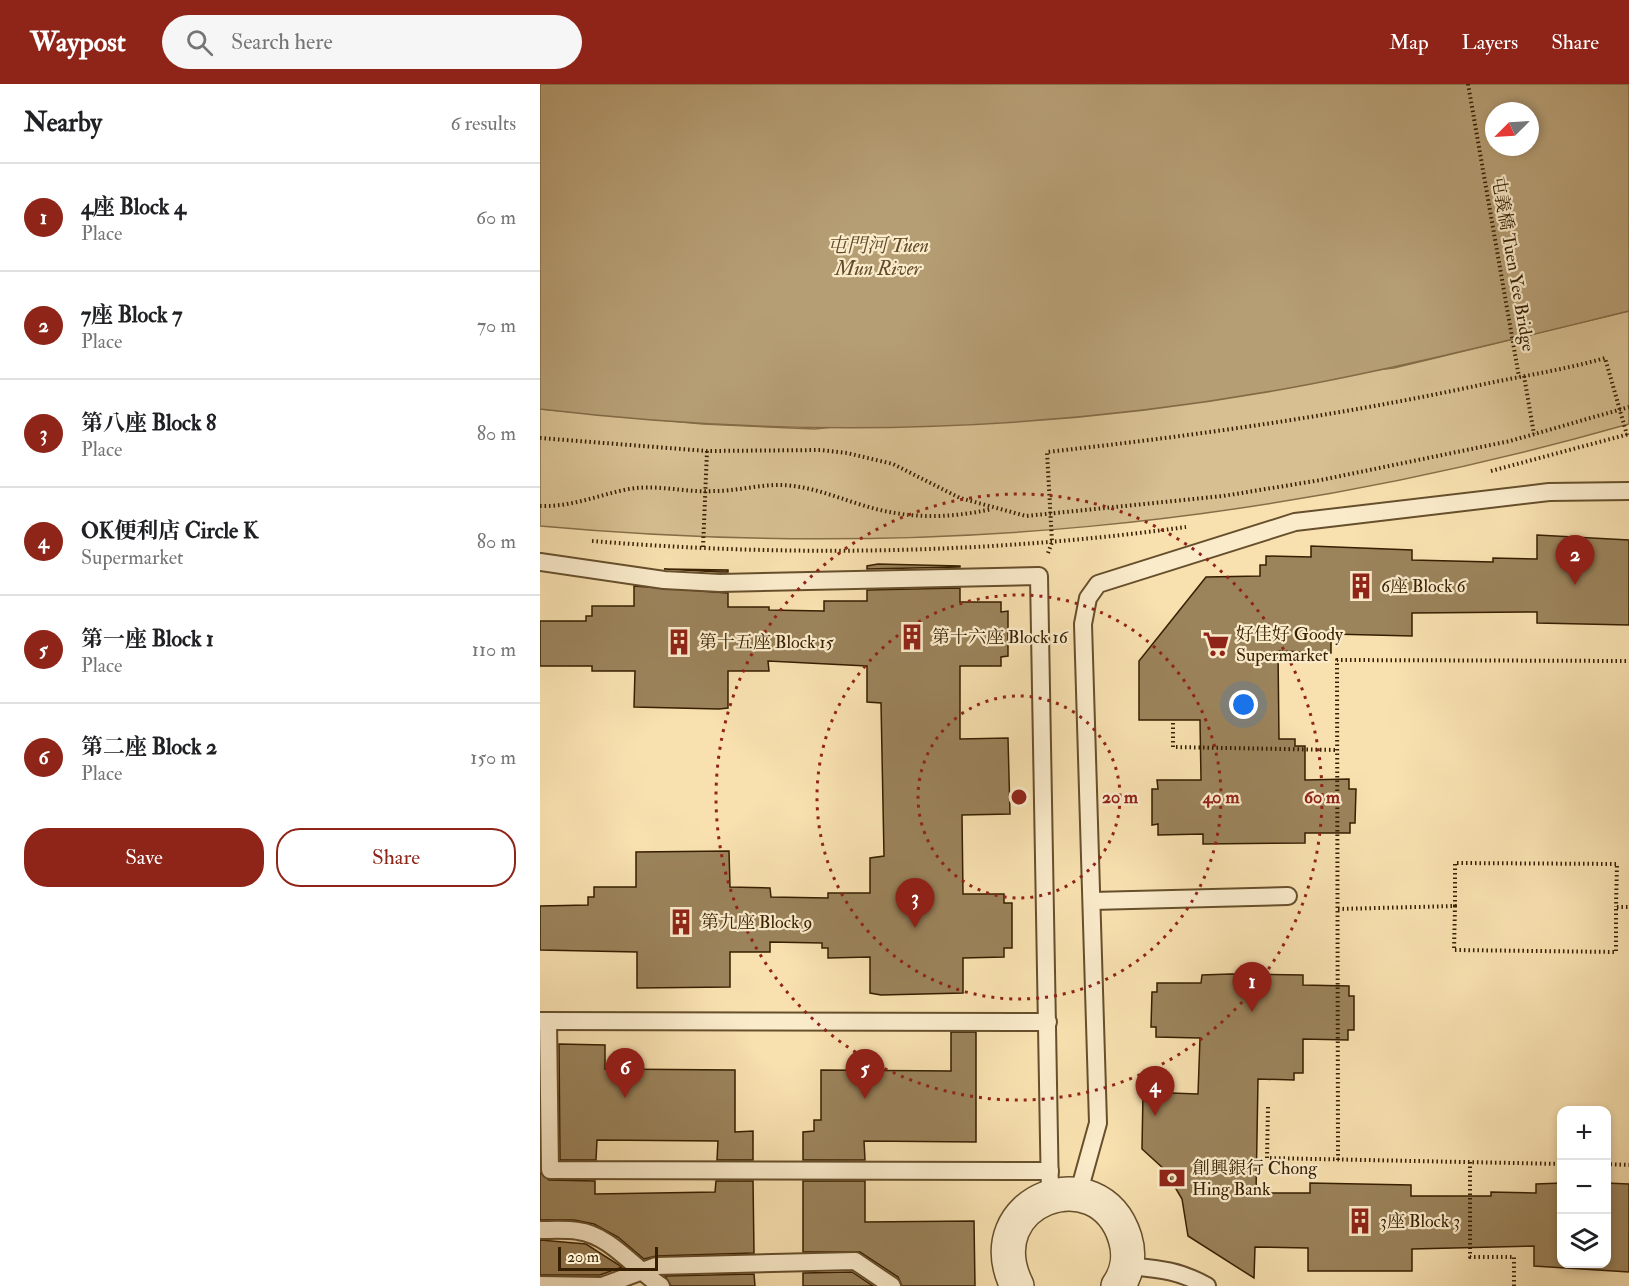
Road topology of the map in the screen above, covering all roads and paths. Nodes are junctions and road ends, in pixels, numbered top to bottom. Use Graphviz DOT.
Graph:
graph roads {
  1 [pos="1468,84"];
  2 [pos="1521,377"];
  3 [pos="1629,407"];
  4 [pos="1619,411"];
  5 [pos="1534,434"];
  6 [pos="1628,434"];
  7 [pos="540,438"];
  8 [pos="706,451"];
  9 [pos="1490,471"];
  10 [pos="705,491"];
  11 [pos="1629,491"];
  12 [pos="540,506"];
  13 [pos="993,509"];
  14 [pos="1050,514"];
  15 [pos="1194,526"];
  16 [pos="584,540"];
  17 [pos="1052,542"];
  18 [pos="703,547"];
  19 [pos="540,562"];
  20 [pos="1039,576"];
  21 [pos="1629,661"];
  22 [pos="1173,723"];
  23 [pos="1337,750"];
  24 [pos="1288,896"];
  25 [pos="1092,901"];
  26 [pos="1455,906"];
  27 [pos="1616,907"];
  28 [pos="1629,907"];
  29 [pos="1338,909"];
  30 [pos="544,1021"];
  31 [pos="1048,1022"];
  32 [pos="1268,1107"];
  33 [pos="1338,1160"];
  34 [pos="1470,1162"];
  35 [pos="1557,1164"];
  36 [pos="1611,1164"];
  37 [pos="1629,1165"];
  38 [pos="1060,1187"];
  39 [pos="540,1230"];
  40 [pos="640,1273"];
  41 [pos="1123,1276"];
  42 [pos="540,1285"];
  43 [pos="602,1286"];
  44 [pos="661,1286"];
  45 [pos="892,1286"];
  46 [pos="1017,1286"];
  47 [pos="1208,1286"];
  48 [pos="1514,1286"];
  1 -- 2 [label="path, 屯義橋 Tuen Yee Bridge"];
  2 -- 4 [label="path"];
  2 -- 5 [label="path, 屯義橋 Tuen Yee Bridge"];
  2 -- 14 [label="path"];
  3 -- 4 [label="path"];
  4 -- 5 [label="path"];
  4 -- 6 [label="path"];
  5 -- 14 [label="path"];
  6 -- 9 [label="path"];
  7 -- 8 [label="path"];
  8 -- 10 [label="path"];
  8 -- 13 [label="path"];
  10 -- 12 [label="path"];
  10 -- 13 [label="path"];
  10 -- 18 [label="path"];
  11 -- 25 [label="lane"];
  13 -- 14 [label="path"];
  14 -- 17 [label="path"];
  15 -- 17 [label="path"];
  16 -- 18 [label="path"];
  17 -- 18 [label="path"];
  17 -- 20 [label="path"];
  19 -- 20 [label="lane"];
  20 -- 31 [label="lane"];
  21 -- 23 [label="path"];
  22 -- 23 [label="path"];
  23 -- 29 [label="path"];
  24 -- 25 [label="lane"];
  25 -- 38 [label="lane"];
  26 -- 27 [label="path"];
  26 -- 27 [label="path"];
  26 -- 29 [label="path"];
  27 -- 28 [label="path"];
  29 -- 33 [label="path"];
  30 -- 31 [label="lane"];
  30 -- 38 [label="lane"];
  31 -- 38 [label="lane"];
  32 -- 33 [label="path"];
  33 -- 34 [label="path"];
  34 -- 35 [label="path"];
  34 -- 48 [label="path"];
  36 -- 37 [label="path"];
  38 -- 41 [label="street"];
  38 -- 46 [label="street"];
  39 -- 40 [label="lane"];
  40 -- 43 [label="lane"];
  40 -- 44 [label="lane"];
  40 -- 45 [label="lane"];
  41 -- 47 [label="lane"];
  42 -- 43 [label="lane"];
}
